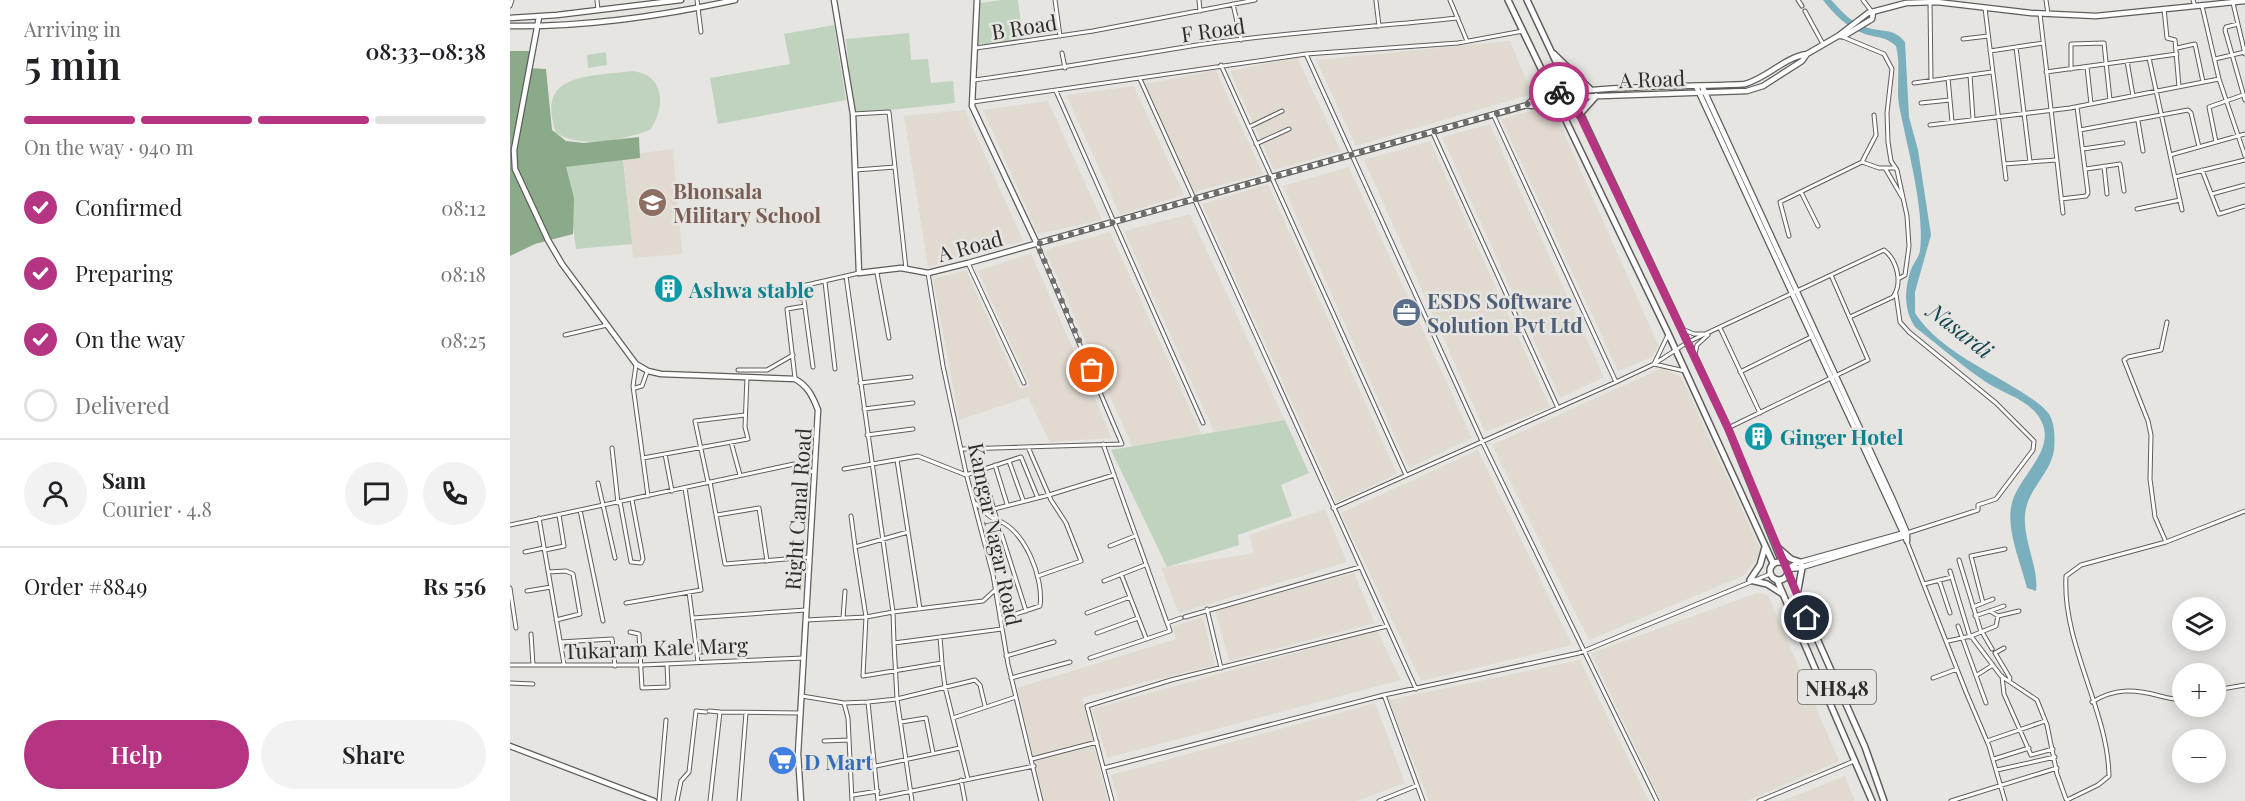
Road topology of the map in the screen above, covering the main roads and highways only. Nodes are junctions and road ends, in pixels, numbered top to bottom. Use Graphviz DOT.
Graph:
graph roads {
  1 [pos="1508,0"];
  2 [pos="1529,0"];
  3 [pos="1549,48"];
  4 [pos="1543,72"];
  5 [pos="1590,89"];
  6 [pos="1596,96"];
  7 [pos="1563,114"];
  8 [pos="1579,115"];
  9 [pos="1775,544"];
  10 [pos="1765,546"];
  11 [pos="1782,562"];
  12 [pos="1773,563"];
  13 [pos="1788,571"];
  14 [pos="1777,580"];
  15 [pos="1784,595"];
  16 [pos="1797,597"];
  17 [pos="1872,801"];
  18 [pos="1884,801"];
  1 -- 4 [label="highway"];
  2 -- 3 [label="highway"];
  3 -- 5 [label="highway"];
  3 -- 8 [label="highway"];
  4 -- 7 [label="highway"];
  4 -- 7 [label="highway"];
  6 -- 8 [label="highway"];
  7 -- 10 [label="highway"];
  8 -- 9 [label="highway"];
  9 -- 11 [label="highway"];
  9 -- 16 [label="highway"];
  10 -- 12 [label="highway"];
  10 -- 15 [label="highway"];
  11 -- 12 [label="highway"];
  11 -- 13 [label="highway"];
  12 -- 14 [label="highway"];
  13 -- 14 [label="highway"];
  13 -- 16 [label="highway, NH848"];
  14 -- 15 [label="highway, NH848"];
  15 -- 17 [label="highway, NH848"];
  16 -- 18 [label="highway, NH848"];
}
